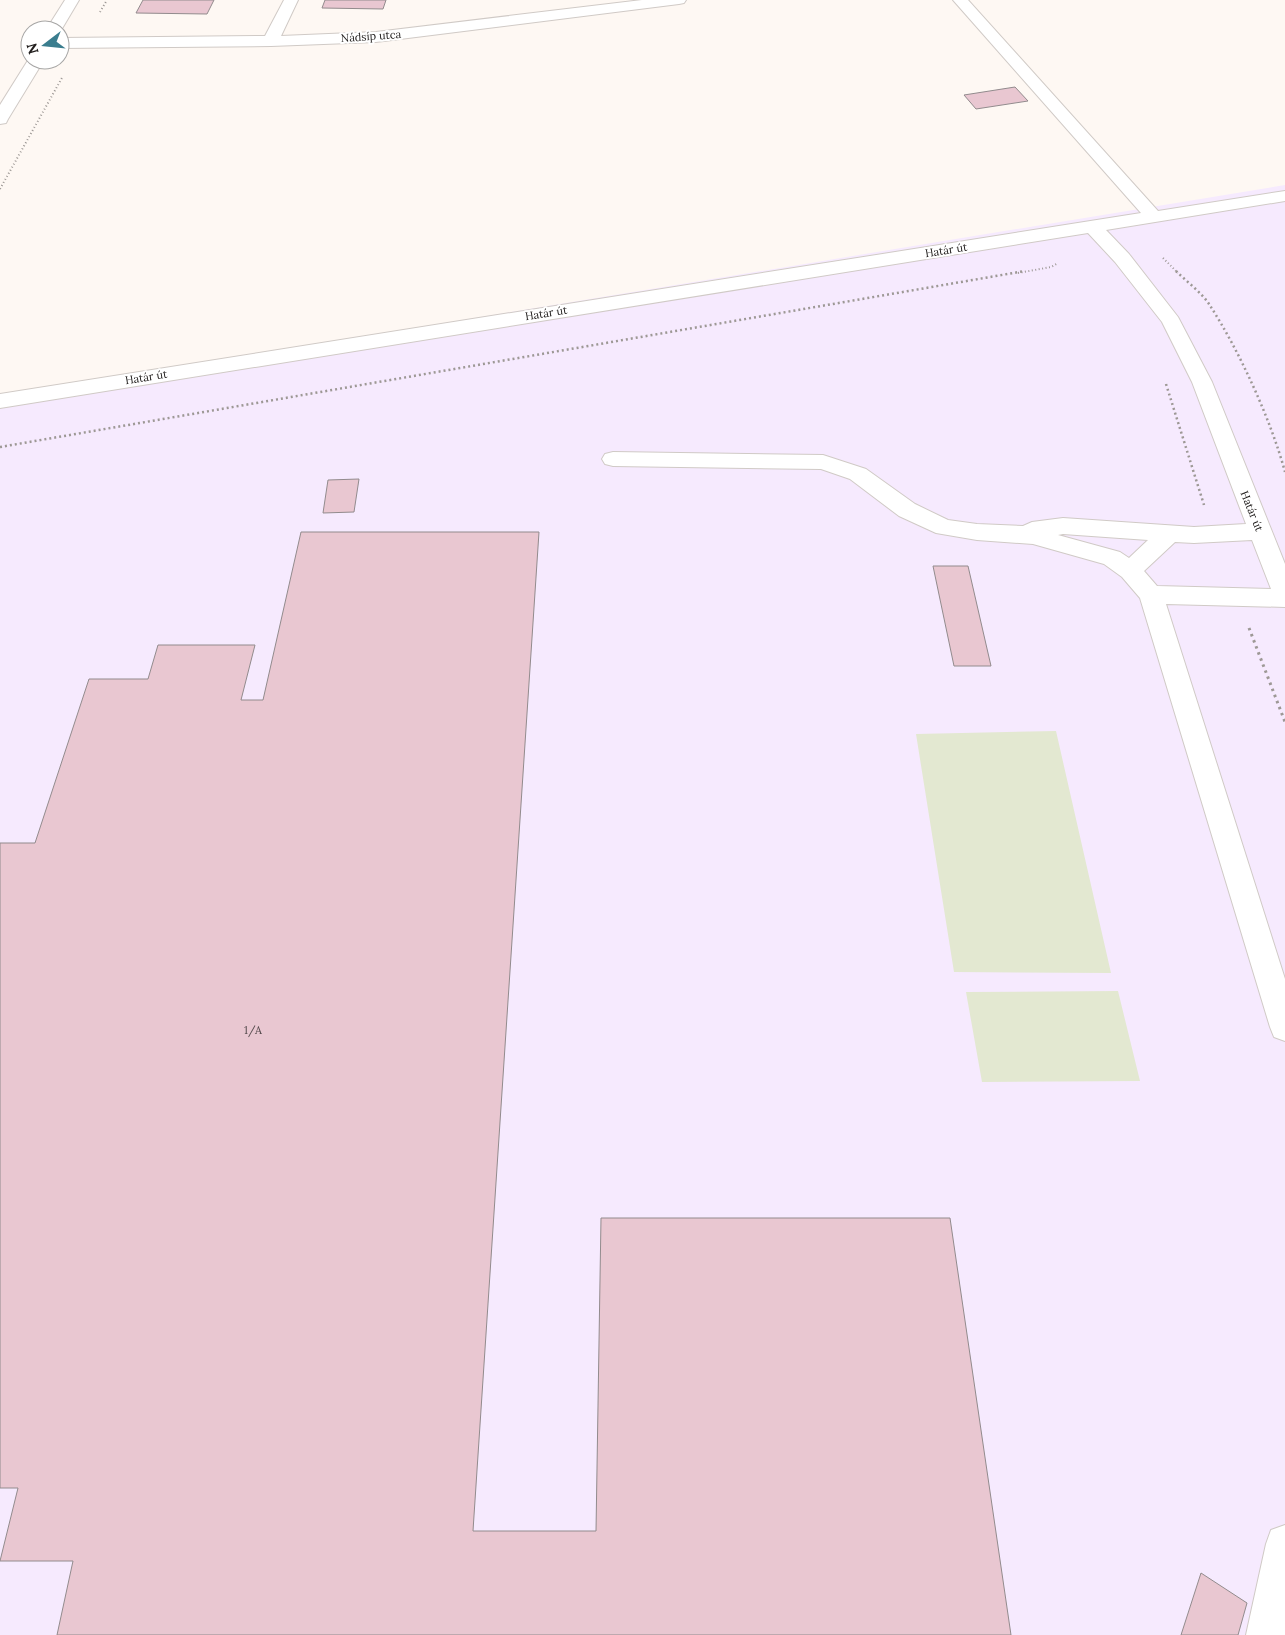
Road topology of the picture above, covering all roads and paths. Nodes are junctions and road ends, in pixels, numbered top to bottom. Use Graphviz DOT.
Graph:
graph roads {
  1 [pos="72,0"];
  2 [pos="107,0"];
  3 [pos="291,0"];
  4 [pos="679,0"];
  5 [pos="960,0"];
  6 [pos="60,20"];
  7 [pos="271,41"];
  8 [pos="70,43"];
  9 [pos="82,43"];
  10 [pos="30,70"];
  11 [pos="0,119"];
  12 [pos="0,189"];
  13 [pos="1285,196"];
  14 [pos="1154,217"];
  15 [pos="1092,226"];
  16 [pos="1156,252"];
  17 [pos="1060,262"];
  18 [pos="1164,380"];
  19 [pos="0,401"];
  20 [pos="0,447"];
  21 [pos="613,460"];
  22 [pos="1285,472"];
  23 [pos="1260,531"];
  24 [pos="1011,533"];
  25 [pos="1169,534"];
  26 [pos="1211,535"];
  27 [pos="1130,571"];
  28 [pos="1285,594"];
  29 [pos="1151,595"];
  30 [pos="1237,596"];
  31 [pos="1285,598"];
  32 [pos="1285,722"];
  33 [pos="1285,1028"];
  34 [pos="1285,1544"];
  35 [pos="1266,1635"];
  1 -- 6 [label="street"];
  2 -- 9 [label="path"];
  3 -- 7 [label="street"];
  4 -- 7 [label="street, Nádsíp utca"];
  5 -- 14 [label="street"];
  7 -- 9 [label="street, Nádsíp utca"];
  8 -- 9 [label="street, Nádsíp utca"];
  9 -- 12 [label="path"];
  10 -- 11 [label="street"];
  13 -- 14 [label="street, Határ út"];
  14 -- 15 [label="street, Határ út"];
  15 -- 19 [label="street, Határ út"];
  15 -- 23 [label="street, Határ út"];
  16 -- 22 [label="path"];
  17 -- 20 [label="path"];
  18 -- 26 [label="path"];
  21 -- 24 [label="street"];
  23 -- 26 [label="street"];
  23 -- 28 [label="street, Határ út"];
  24 -- 25 [label="street"];
  24 -- 27 [label="street"];
  25 -- 26 [label="street"];
  25 -- 27 [label="street"];
  27 -- 29 [label="street"];
  29 -- 30 [label="street"];
  29 -- 33 [label="street"];
  30 -- 31 [label="street"];
  30 -- 32 [label="path"];
  34 -- 35 [label="street"];
}
